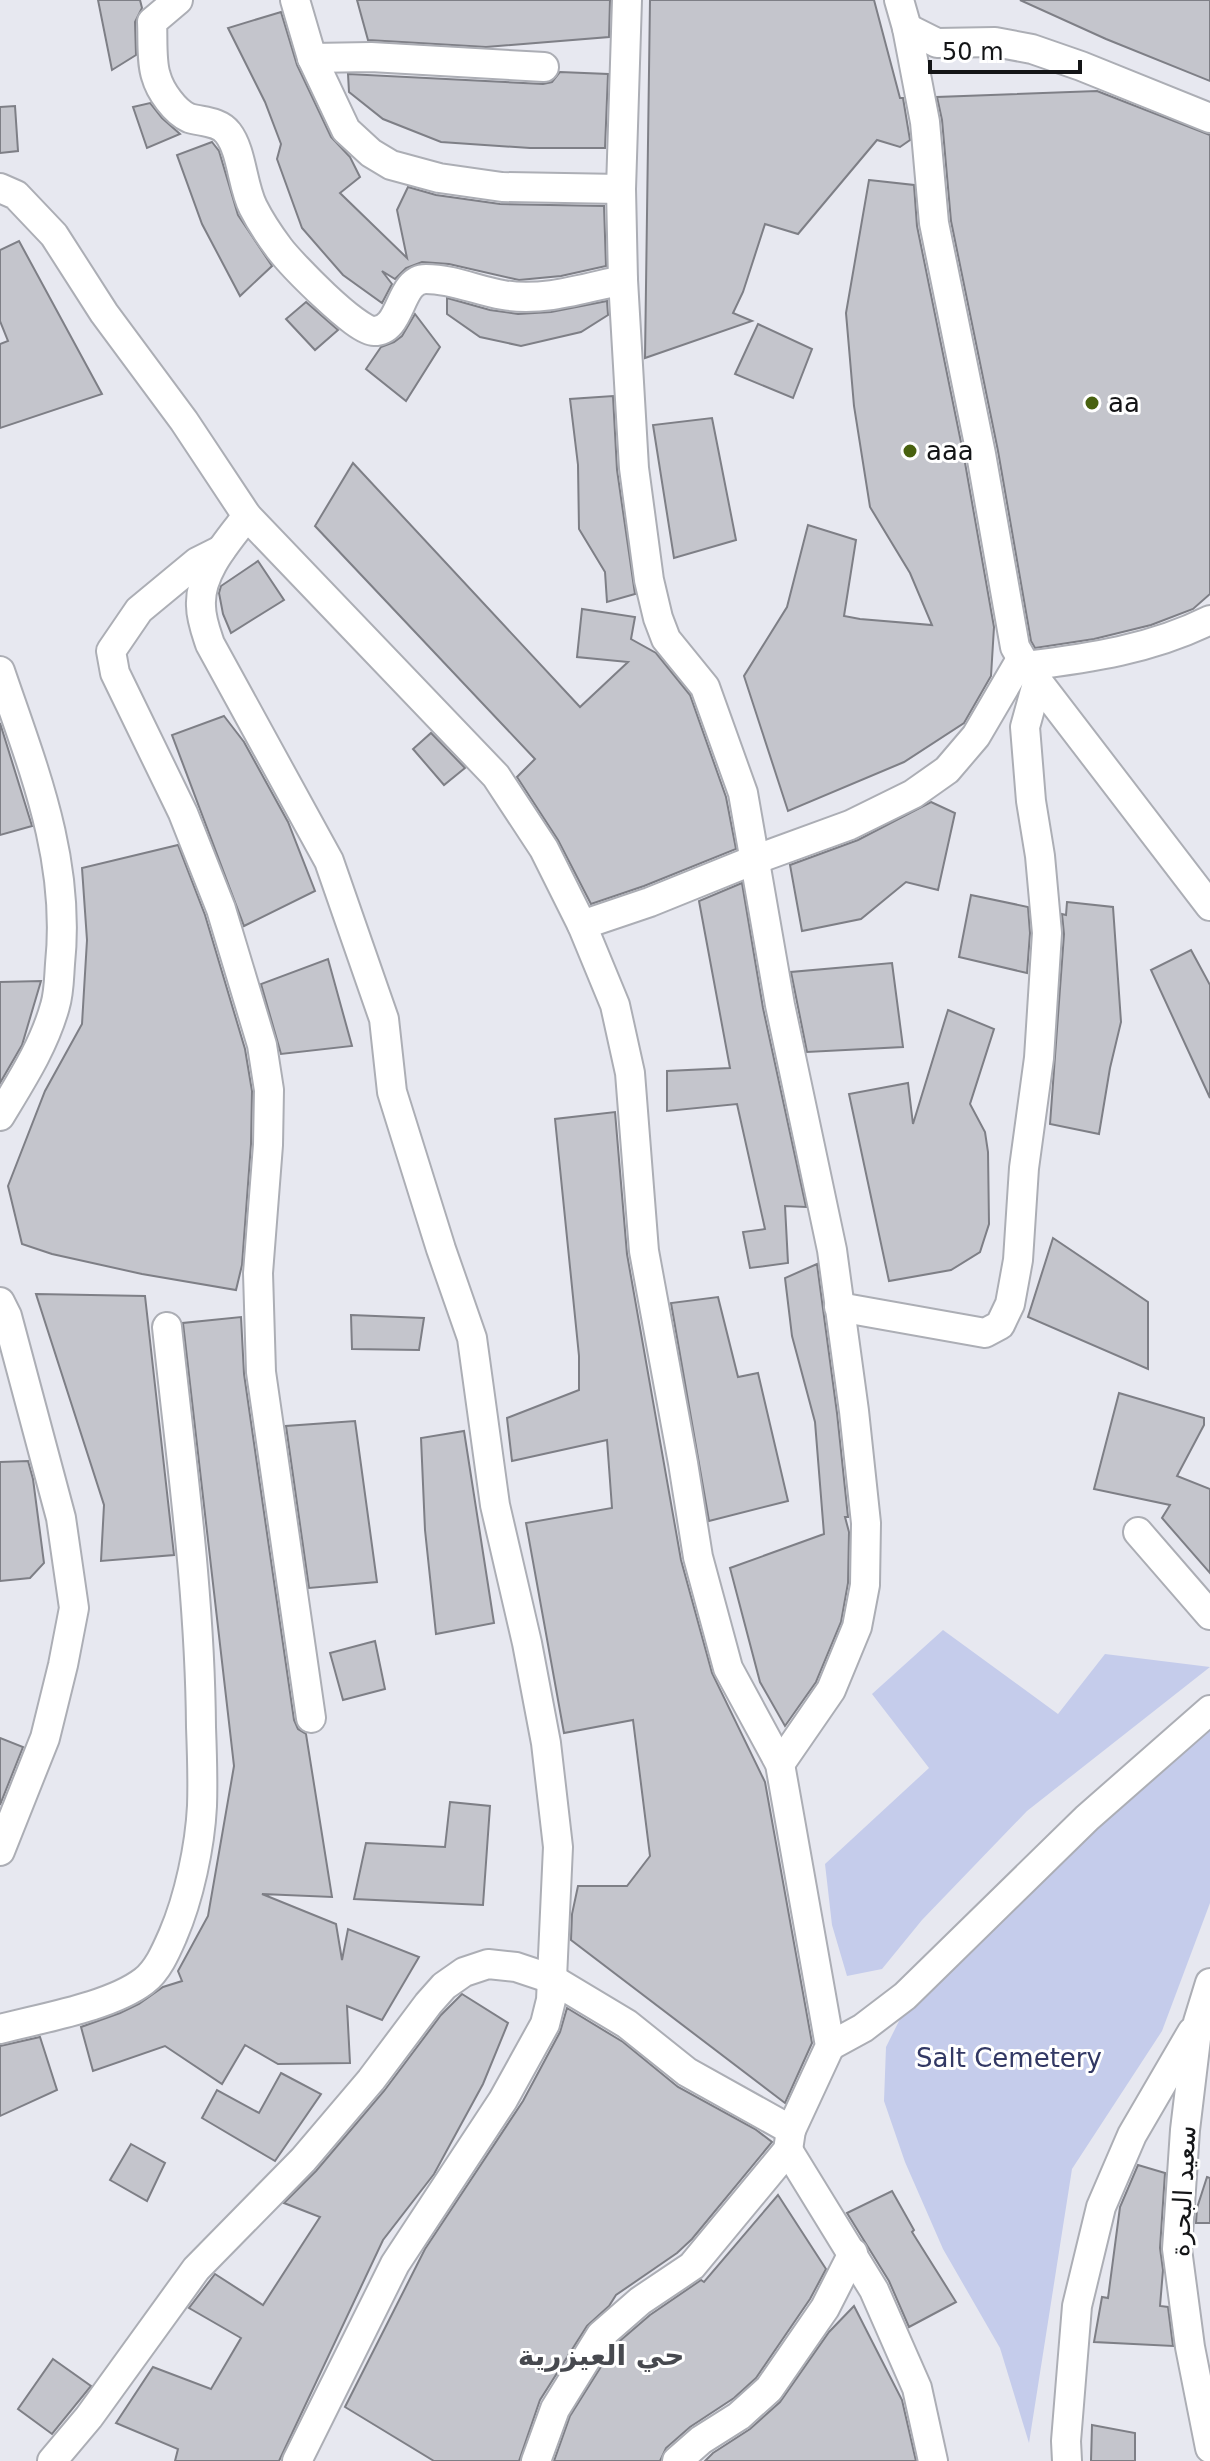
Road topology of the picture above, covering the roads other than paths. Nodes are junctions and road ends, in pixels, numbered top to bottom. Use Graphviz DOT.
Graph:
graph roads {
  1 [pos="178,0"];
  2 [pos="295,0"];
  3 [pos="627,0"];
  4 [pos="899,0"];
  5 [pos="907,28"];
  6 [pos="312,58"];
  7 [pos="544,67"];
  8 [pos="1210,118"];
  9 [pos="0,188"];
  10 [pos="621,189"];
  11 [pos="623,280"];
  12 [pos="247,516"];
  13 [pos="221,550"];
  14 [pos="1210,620"];
  15 [pos="1028,669"];
  16 [pos="0,671"];
  17 [pos="754,860"];
  18 [pos="1210,906"];
  19 [pos="582,925"];
  20 [pos="0,1116"];
  21 [pos="0,1302"];
  22 [pos="839,1307"];
  23 [pos="167,1327"];
  24 [pos="1138,1532"];
  25 [pos="1210,1615"];
  26 [pos="1210,1710"];
  27 [pos="311,1718"];
  28 [pos="780,1764"];
  29 [pos="0,1851"];
  30 [pos="552,1979"];
  31 [pos="1210,1983"];
  32 [pos="1198,2022"];
  33 [pos="0,2029"];
  34 [pos="830,2046"];
  35 [pos="790,2140"];
  36 [pos="853,2253"];
  37 [pos="1210,2448"];
  38 [pos="52,2461"];
  39 [pos="297,2461"];
  40 [pos="536,2461"];
  41 [pos="677,2461"];
  42 [pos="933,2461"];
  43 [pos="1067,2461"];
  1 -- 11 [label="street"];
  2 -- 6 [label="street"];
  3 -- 10 [label="street"];
  4 -- 5 [label="street"];
  5 -- 8 [label="street"];
  5 -- 15 [label="street"];
  6 -- 7 [label="street"];
  6 -- 10 [label="street"];
  9 -- 12 [label="street"];
  10 -- 11 [label="street"];
  11 -- 17 [label="street"];
  12 -- 13 [label="street"];
  12 -- 19 [label="street"];
  13 -- 27 [label="street"];
  13 -- 30 [label="street"];
  14 -- 15 [label="street"];
  15 -- 17 [label="street"];
  15 -- 18 [label="street"];
  15 -- 22 [label="street"];
  16 -- 20 [label="street"];
  17 -- 19 [label="street"];
  17 -- 22 [label="street"];
  19 -- 28 [label="street"];
  21 -- 29 [label="street"];
  22 -- 28 [label="street"];
  23 -- 33 [label="street"];
  24 -- 25 [label="street"];
  26 -- 34 [label="street"];
  28 -- 34 [label="street"];
  30 -- 35 [label="street"];
  30 -- 38 [label="street"];
  30 -- 39 [label="street"];
  31 -- 32 [label="street, سعيد البحرة"];
  32 -- 37 [label="street, سعيد البحرة"];
  32 -- 43 [label="street"];
  34 -- 35 [label="street"];
  35 -- 36 [label="street"];
  35 -- 40 [label="street"];
  36 -- 41 [label="street"];
  36 -- 42 [label="street"];
}
